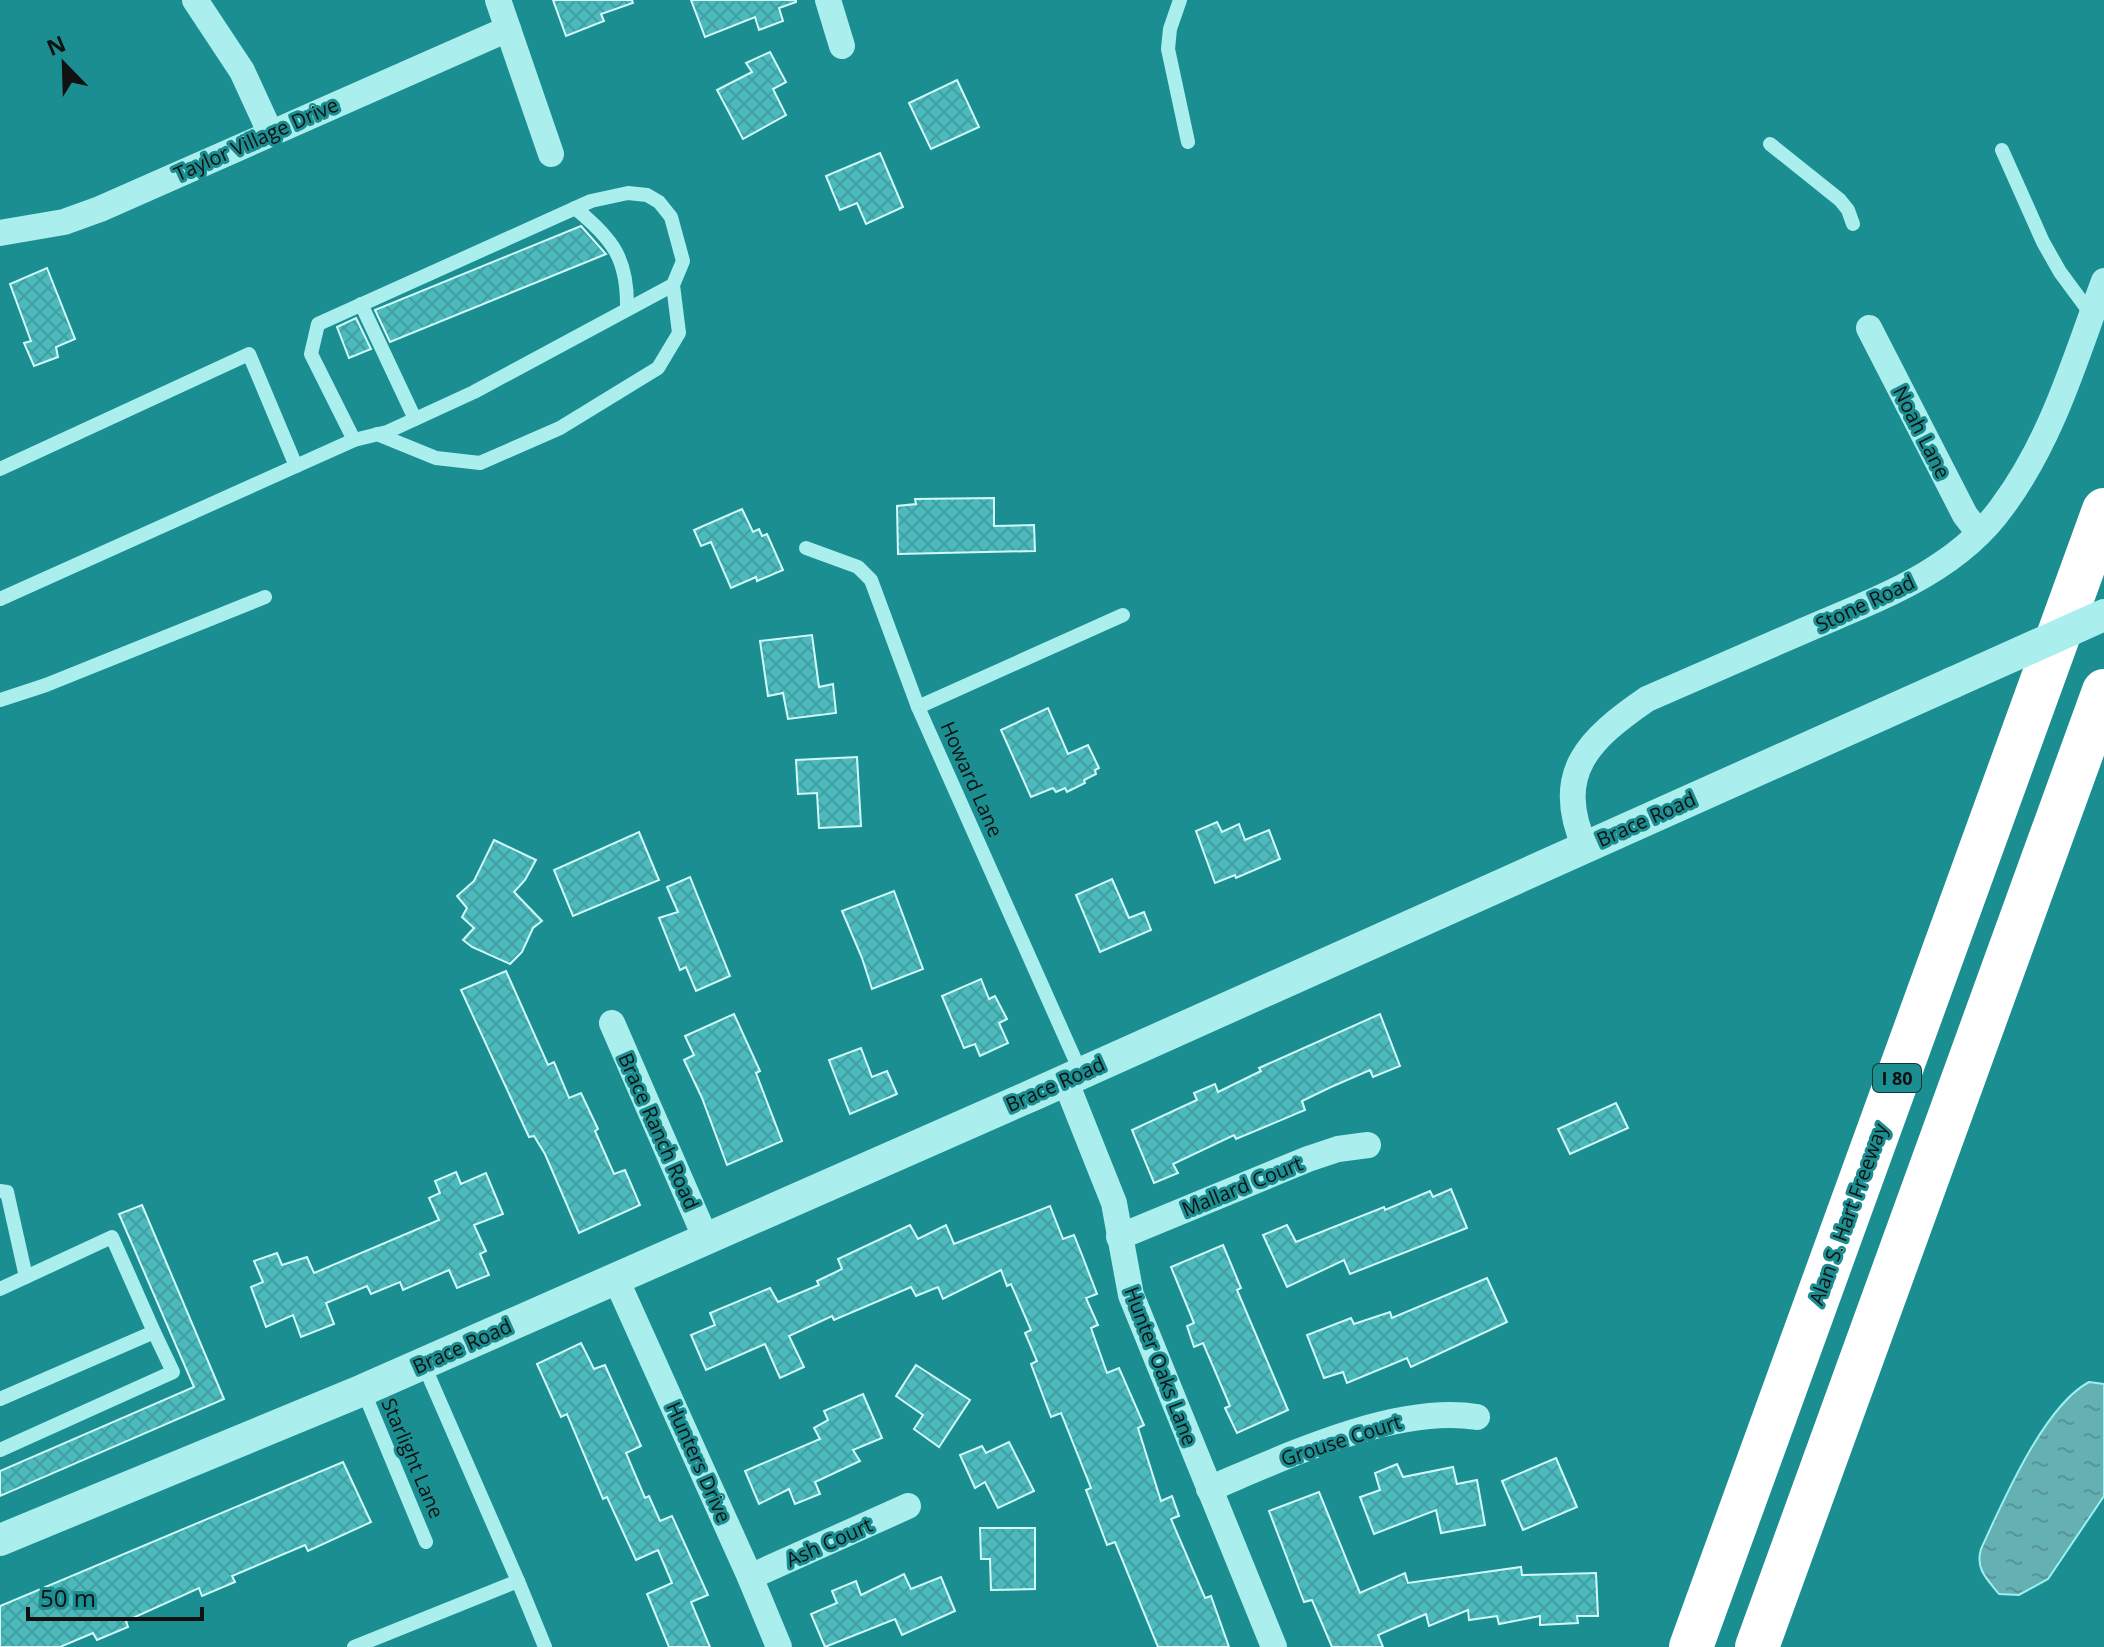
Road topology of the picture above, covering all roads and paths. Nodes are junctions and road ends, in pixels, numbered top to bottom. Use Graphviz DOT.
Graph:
graph roads {
  1 [pos="195,0"];
  2 [pos="498,0"];
  3 [pos="828,0"];
  4 [pos="1180,0"];
  5 [pos="508,29"];
  6 [pos="842,46"];
  7 [pos="270,132"];
  8 [pos="1188,142"];
  9 [pos="1770,144"];
  10 [pos="2002,150"];
  11 [pos="551,154"];
  12 [pos="575,208"];
  13 [pos="1853,224"];
  14 [pos="0,233"];
  15 [pos="2104,281"];
  16 [pos="673,285"];
  17 [pos="361,304"];
  18 [pos="627,309"];
  19 [pos="2091,314"];
  20 [pos="1869,328"];
  21 [pos="415,419"];
  22 [pos="377,434"];
  23 [pos="354,440"];
  24 [pos="296,466"];
  25 [pos="0,469"];
  26 [pos="2104,510"];
  27 [pos="1979,533"];
  28 [pos="806,548"];
  29 [pos="265,597"];
  30 [pos="0,599"];
  31 [pos="1123,615"];
  32 [pos="2104,615"];
  33 [pos="2104,691"];
  34 [pos="0,700"];
  35 [pos="918,707"];
  36 [pos="1585,847"];
  37 [pos="612,1023"];
  38 [pos="1073,1076"];
  39 [pos="1368,1145"];
  40 [pos="0,1191"];
  41 [pos="6,1213"];
  42 [pos="1119,1237"];
  43 [pos="706,1239"];
  44 [pos="26,1277"];
  45 [pos="616,1279"];
  46 [pos="0,1289"];
  47 [pos="154,1332"];
  48 [pos="423,1363"];
  49 [pos="363,1390"];
  50 [pos="0,1399"];
  51 [pos="1477,1417"];
  52 [pos="0,1450"];
  53 [pos="1209,1489"];
  54 [pos="908,1506"];
  55 [pos="0,1540"];
  56 [pos="426,1542"];
  57 [pos="750,1577"];
  58 [pos="518,1581"];
  59 [pos="354,1647"];
  60 [pos="545,1647"];
  61 [pos="779,1647"];
  62 [pos="1274,1647"];
  63 [pos="1691,1647"];
  64 [pos="1757,1647"];
  1 -- 7 [label="street"];
  2 -- 5 [label="street"];
  3 -- 6 [label="street"];
  4 -- 8 [label="lane"];
  5 -- 7 [label="street, Taylor Village Drive"];
  5 -- 11 [label="street"];
  7 -- 14 [label="street, Taylor Village Drive"];
  9 -- 13 [label="lane"];
  10 -- 19 [label="lane"];
  12 -- 16 [label="lane"];
  12 -- 17 [label="lane"];
  12 -- 18 [label="lane"];
  15 -- 19 [label="street, Stone Road"];
  16 -- 18 [label="lane"];
  16 -- 22 [label="lane"];
  17 -- 21 [label="lane"];
  17 -- 23 [label="lane"];
  18 -- 21 [label="lane"];
  19 -- 27 [label="street, Stone Road"];
  20 -- 27 [label="street, Noah Lane"];
  21 -- 22 [label="lane"];
  22 -- 23 [label="lane"];
  23 -- 24 [label="lane"];
  24 -- 25 [label="lane"];
  24 -- 30 [label="lane"];
  26 -- 63 [label="highway, Alan S. Hart Freeway / I 80"];
  27 -- 36 [label="street, Stone Road"];
  28 -- 35 [label="lane"];
  29 -- 34 [label="lane"];
  31 -- 35 [label="lane, Howard Lane"];
  32 -- 36 [label="street, Brace Road, bridge"];
  33 -- 64 [label="highway"];
  35 -- 38 [label="lane, Howard Lane"];
  36 -- 38 [label="street, Brace Road"];
  37 -- 43 [label="street, Brace Ranch Road"];
  38 -- 42 [label="street, Hunter Oaks Lane"];
  38 -- 43 [label="street, Brace Road"];
  39 -- 42 [label="street, Mallard Court"];
  40 -- 41 [label="lane"];
  41 -- 44 [label="lane"];
  42 -- 53 [label="street, Hunter Oaks Lane"];
  43 -- 45 [label="street, Brace Road"];
  44 -- 46 [label="lane"];
  44 -- 47 [label="lane"];
  45 -- 48 [label="street, Brace Road"];
  45 -- 57 [label="street, Hunters Drive"];
  47 -- 50 [label="lane"];
  47 -- 52 [label="lane"];
  48 -- 49 [label="street, Brace Road"];
  48 -- 58 [label="lane"];
  49 -- 55 [label="street, Brace Road"];
  49 -- 56 [label="lane, Starlight Lane"];
  51 -- 53 [label="street, Grouse Court"];
  53 -- 62 [label="street, Hunter Oaks Lane"];
  54 -- 57 [label="street, Ash Court"];
  57 -- 61 [label="street, Hunters Drive"];
  58 -- 59 [label="lane"];
  58 -- 60 [label="lane"];
}
